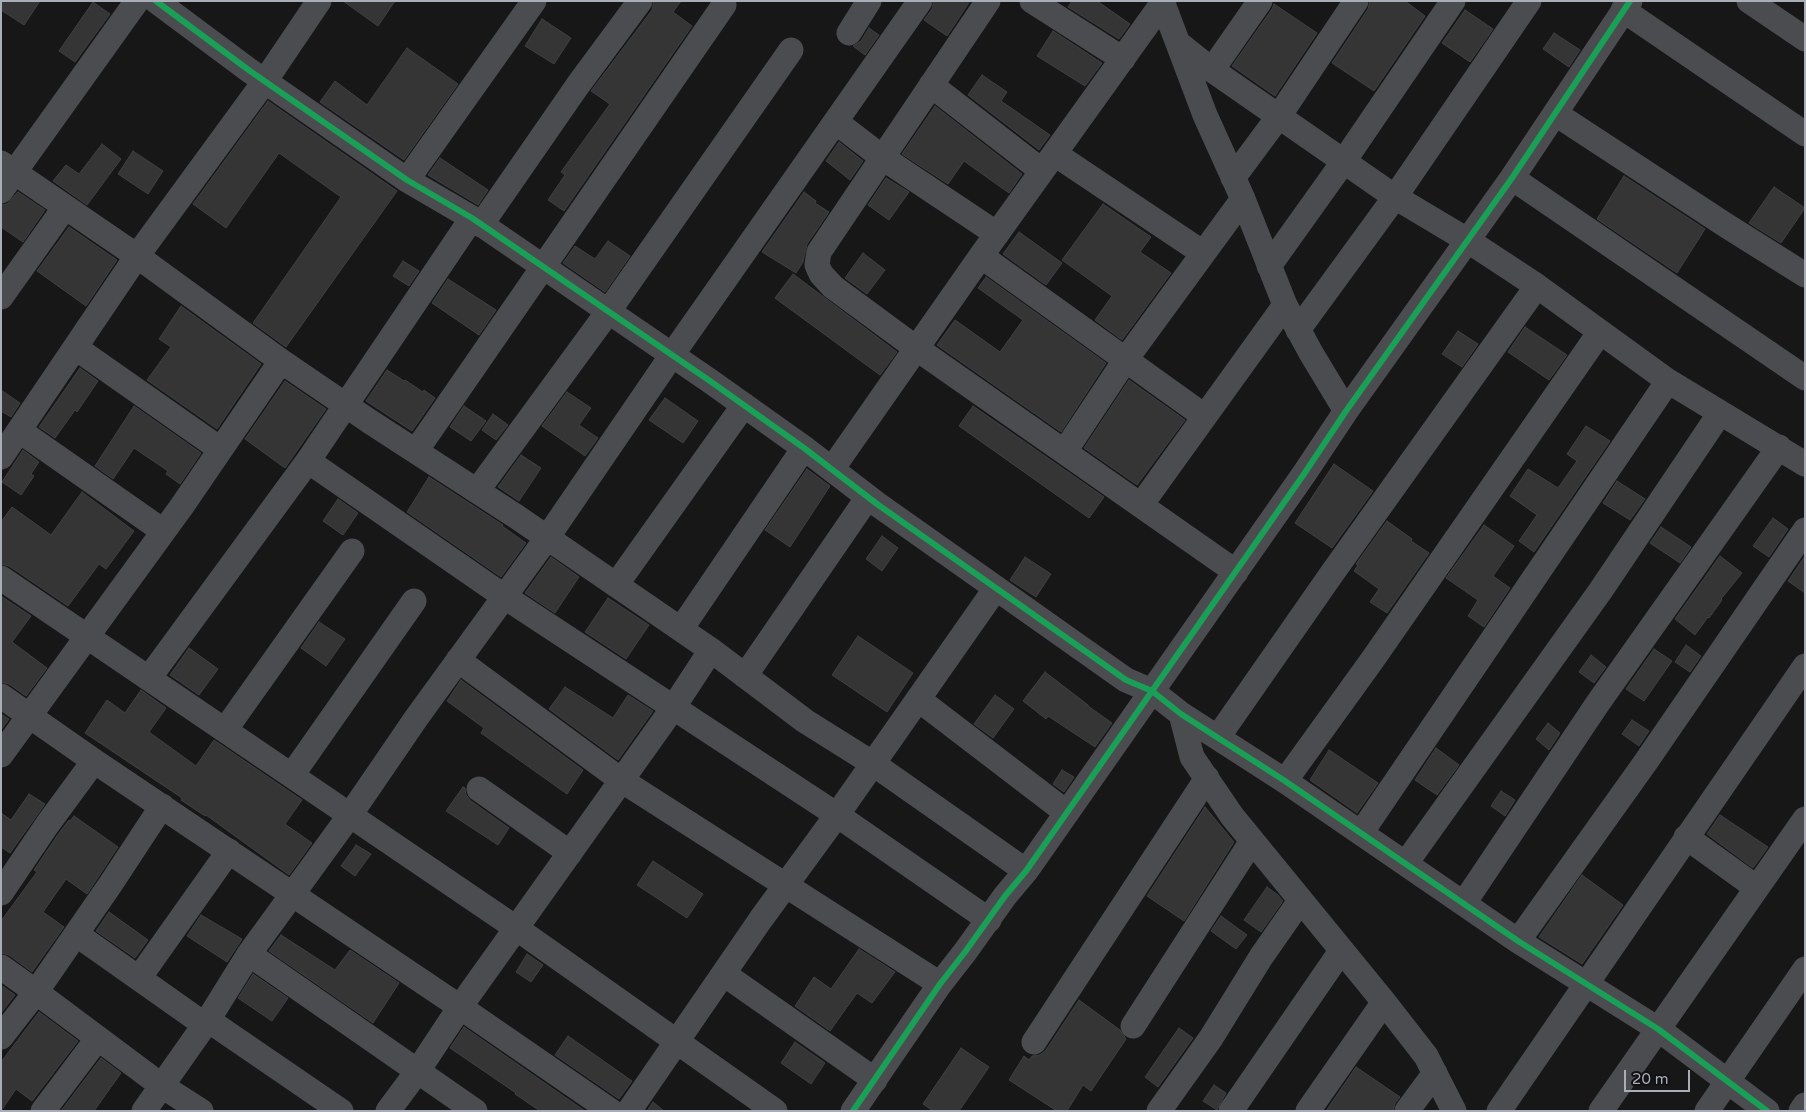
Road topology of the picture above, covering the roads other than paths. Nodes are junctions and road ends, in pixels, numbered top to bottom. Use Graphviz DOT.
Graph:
graph roads {
  1 [pos="137,1"];
  2 [pos="156,1"];
  3 [pos="319,1"];
  4 [pos="534,1"];
  5 [pos="640,1"];
  6 [pos="870,1"];
  7 [pos="920,1"];
  8 [pos="988,1"];
  9 [pos="1032,1"];
  10 [pos="1260,1"];
  11 [pos="1356,1"];
  12 [pos="1453,1"];
  13 [pos="1529,1"];
  14 [pos="1749,1"];
  15 [pos="1163,2"];
  16 [pos="724,5"];
  17 [pos="1626,6"];
  18 [pos="849,34"];
  19 [pos="1805,39"];
  20 [pos="1178,44"];
  21 [pos="791,50"];
  22 [pos="1123,59"];
  23 [pos="1212,70"];
  24 [pos="265,81"];
  25 [pos="931,85"];
  26 [pos="1556,114"];
  27 [pos="1279,116"];
  28 [pos="836,122"];
  29 [pos="1805,134"];
  30 [pos="884,158"];
  31 [pos="1344,161"];
  32 [pos="1048,162"];
  33 [pos="6,176"];
  34 [pos="1512,178"];
  35 [pos="407,180"];
  36 [pos="1238,189"];
  37 [pos="1395,197"];
  38 [pos="65,207"];
  39 [pos="477,221"];
  40 [pos="997,234"];
  41 [pos="1467,240"];
  42 [pos="1203,253"];
  43 [pos="137,256"];
  44 [pos="981,256"];
  45 [pos="1269,266"];
  46 [pos="542,267"];
  47 [pos="1805,275"];
  48 [pos="1537,286"];
  49 [pos="1,297"];
  50 [pos="1285,304"];
  51 [pos="608,312"];
  52 [pos="1298,330"];
  53 [pos="1600,332"];
  54 [pos="76,348"];
  55 [pos="916,348"];
  56 [pos="672,355"];
  57 [pos="1126,359"];
  58 [pos="281,361"];
  59 [pos="1805,378"];
  60 [pos="1668,381"];
  61 [pos="346,404"];
  62 [pos="744,405"];
  63 [pos="1346,411"];
  64 [pos="1720,413"];
  65 [pos="1204,416"];
  66 [pos="20,431"];
  67 [pos="804,448"];
  68 [pos="1779,448"];
  69 [pos="220,449"];
  70 [pos="416,451"];
  71 [pos="1064,451"];
  72 [pos="1,457"];
  73 [pos="308,461"];
  74 [pos="1805,464"];
  75 [pos="832,469"];
  76 [pos="477,491"];
  77 [pos="868,497"];
  78 [pos="1141,504"];
  79 [pos="1805,530"];
  80 [pos="163,531"];
  81 [pos="547,538"];
  82 [pos="352,551"];
  83 [pos="1236,572"];
  84 [pos="1,578"];
  85 [pos="616,585"];
  86 [pos="996,588"];
  87 [pos="505,597"];
  88 [pos="414,601"];
  89 [pos="681,629"];
  90 [pos="86,636"];
  91 [pos="711,650"];
  92 [pos="458,660"];
  93 [pos="1805,666"];
  94 [pos="745,676"];
  95 [pos="149,678"];
  96 [pos="1152,691"];
  97 [pos="1,696"];
  98 [pos="918,700"];
  99 [pos="673,708"];
  100 [pos="1181,714"];
  101 [pos="30,715"];
  102 [pos="225,730"];
  103 [pos="1218,737"];
  104 [pos="1,755"];
  105 [pos="94,761"];
  106 [pos="872,763"];
  107 [pos="292,775"];
  108 [pos="1206,778"];
  109 [pos="621,780"];
  110 [pos="1285,781"];
  111 [pos="479,789"];
  112 [pos="162,806"];
  113 [pos="1067,813"];
  114 [pos="350,815"];
  115 [pos="837,815"];
  116 [pos="1805,819"];
  117 [pos="1361,834"];
  118 [pos="1686,837"];
  119 [pos="1252,841"];
  120 [pos="229,851"];
  121 [pos="570,852"];
  122 [pos="1406,863"];
  123 [pos="1026,871"];
  124 [pos="786,886"];
  125 [pos="1757,888"];
  126 [pos="1,892"];
  127 [pos="293,894"];
  128 [pos="1300,901"];
  129 [pos="1464,903"];
  130 [pos="989,920"];
  131 [pos="516,928"];
  132 [pos="76,934"];
  133 [pos="1518,941"];
  134 [pos="1341,951"];
  135 [pos="249,954"];
  136 [pos="1,967"];
  137 [pos="1805,968"];
  138 [pos="724,974"];
  139 [pos="138,978"];
  140 [pos="1585,983"];
  141 [pos="940,984"];
  142 [pos="36,992"];
  143 [pos="1384,1002"];
  144 [pos="460,1007"];
  145 [pos="207,1022"];
  146 [pos="1133,1026"];
  147 [pos="1658,1030"];
  148 [pos="1,1038"];
  149 [pos="98,1038"];
  150 [pos="678,1042"];
  151 [pos="1034,1042"];
  152 [pos="417,1072"];
  153 [pos="1435,1073"];
  154 [pos="875,1080"];
  155 [pos="1727,1083"];
  156 [pos="162,1086"];
  157 [pos="745,1102"];
  158 [pos="1805,1105"];
  159 [pos="43,1111"];
  160 [pos="144,1111"];
  161 [pos="201,1111"];
  162 [pos="341,1111"];
  163 [pos="388,1111"];
  164 [pos="474,1111"];
  165 [pos="611,1111"];
  166 [pos="629,1111"];
  167 [pos="775,1111"];
  168 [pos="854,1111"];
  169 [pos="1159,1111"];
  170 [pos="1231,1111"];
  171 [pos="1308,1111"];
  172 [pos="1407,1111"];
  173 [pos="1454,1111"];
  174 [pos="1499,1111"];
  175 [pos="1600,1111"];
  176 [pos="1707,1111"];
  177 [pos="1767,1111"];
  178 [pos="1801,1111"];
  1 -- 33 [label="street"];
  2 -- 24 [label="street"];
  3 -- 24 [label="street"];
  4 -- 35 [label="street"];
  5 -- 39 [label="street"];
  6 -- 18 [label="street"];
  7 -- 28 [label="street"];
  8 -- 25 [label="street"];
  9 -- 22 [label="street"];
  10 -- 23 [label="street"];
  11 -- 27 [label="street"];
  12 -- 31 [label="street"];
  13 -- 37 [label="street"];
  14 -- 19 [label="street"];
  15 -- 20 [label="street"];
  15 -- 22 [label="street"];
  16 -- 46 [label="street"];
  17 -- 26 [label="street"];
  17 -- 29 [label="street"];
  20 -- 23 [label="street"];
  20 -- 36 [label="street"];
  21 -- 51 [label="street"];
  22 -- 32 [label="street"];
  23 -- 27 [label="street"];
  24 -- 35 [label="street"];
  24 -- 43 [label="street"];
  25 -- 30 [label="street"];
  25 -- 32 [label="street"];
  26 -- 34 [label="street"];
  26 -- 47 [label="street"];
  27 -- 31 [label="street"];
  27 -- 36 [label="street"];
  28 -- 30 [label="street"];
  28 -- 56 [label="street"];
  30 -- 40 [label="street"];
  30 -- 55 [label="street"];
  31 -- 37 [label="street"];
  31 -- 45 [label="street"];
  32 -- 40 [label="street"];
  32 -- 42 [label="street"];
  33 -- 38 [label="street"];
  34 -- 41 [label="street"];
  34 -- 59 [label="street"];
  35 -- 39 [label="street"];
  36 -- 42 [label="street"];
  36 -- 45 [label="street"];
  37 -- 41 [label="street"];
  37 -- 52 [label="street"];
  38 -- 43 [label="street"];
  38 -- 49 [label="street"];
  39 -- 46 [label="street"];
  39 -- 61 [label="street"];
  40 -- 44 [label="street"];
  41 -- 48 [label="street"];
  41 -- 63 [label="street"];
  42 -- 57 [label="street"];
  43 -- 54 [label="street"];
  43 -- 58 [label="street"];
  44 -- 55 [label="street"];
  44 -- 57 [label="street"];
  45 -- 50 [label="street"];
  46 -- 51 [label="street"];
  46 -- 70 [label="street"];
  48 -- 53 [label="street"];
  48 -- 103 [label="street"];
  50 -- 52 [label="street"];
  50 -- 65 [label="street"];
  51 -- 56 [label="street"];
  51 -- 76 [label="street"];
  52 -- 63 [label="street"];
  53 -- 60 [label="street"];
  53 -- 110 [label="street"];
  54 -- 66 [label="street"];
  54 -- 69 [label="street"];
  55 -- 71 [label="street"];
  55 -- 75 [label="street"];
  56 -- 62 [label="street"];
  56 -- 81 [label="street"];
  57 -- 65 [label="street"];
  57 -- 71 [label="street"];
  58 -- 61 [label="street"];
  58 -- 69 [label="street"];
  60 -- 64 [label="street"];
  60 -- 117 [label="street"];
  61 -- 70 [label="street"];
  61 -- 73 [label="street"];
  62 -- 67 [label="street"];
  62 -- 85 [label="street"];
  63 -- 83 [label="street"];
  64 -- 68 [label="street"];
  64 -- 122 [label="street"];
  65 -- 78 [label="street"];
  66 -- 72 [label="street"];
  66 -- 80 [label="street"];
  67 -- 75 [label="street"];
  67 -- 89 [label="street"];
  68 -- 74 [label="street"];
  68 -- 129 [label="street"];
  69 -- 80 [label="street"];
  70 -- 76 [label="street"];
  71 -- 78 [label="street"];
  73 -- 87 [label="street"];
  73 -- 95 [label="street"];
  75 -- 77 [label="street"];
  76 -- 81 [label="street"];
  77 -- 86 [label="street"];
  77 -- 94 [label="street"];
  78 -- 83 [label="street"];
  79 -- 133 [label="street"];
  80 -- 90 [label="street"];
  81 -- 85 [label="street"];
  81 -- 87 [label="street"];
  82 -- 102 [label="street"];
  83 -- 96 [label="street"];
  84 -- 90 [label="street"];
  85 -- 89 [label="street"];
  86 -- 96 [label="street"];
  86 -- 98 [label="street"];
  87 -- 92 [label="street"];
  87 -- 99 [label="street"];
  88 -- 107 [label="street"];
  89 -- 91 [label="street"];
  90 -- 95 [label="street"];
  90 -- 101 [label="street"];
  91 -- 94 [label="street"];
  91 -- 99 [label="street"];
  92 -- 109 [label="street"];
  92 -- 114 [label="street"];
  93 -- 118 [label="street"];
  94 -- 106 [label="street"];
  95 -- 102 [label="street"];
  96 -- 100 [label="street"];
  96 -- 113 [label="street"];
  97 -- 101 [label="street"];
  98 -- 106 [label="street"];
  98 -- 113 [label="street"];
  99 -- 109 [label="street"];
  99 -- 115 [label="street"];
  100 -- 103 [label="street"];
  100 -- 108 [label="street"];
  101 -- 104 [label="street"];
  101 -- 105 [label="street"];
  102 -- 107 [label="street"];
  103 -- 110 [label="street"];
  105 -- 112 [label="street"];
  105 -- 126 [label="street"];
  106 -- 115 [label="street"];
  106 -- 123 [label="street"];
  107 -- 114 [label="street"];
  108 -- 119 [label="street"];
  108 -- 151 [label="street"];
  109 -- 121 [label="street"];
  109 -- 124 [label="street"];
  110 -- 117 [label="street"];
  111 -- 121 [label="street"];
  112 -- 120 [label="street"];
  112 -- 132 [label="street"];
  113 -- 123 [label="street"];
  114 -- 127 [label="street"];
  114 -- 131 [label="street"];
  115 -- 124 [label="street"];
  115 -- 130 [label="street"];
  116 -- 125 [label="street"];
  117 -- 122 [label="street"];
  118 -- 125 [label="street"];
  118 -- 140 [label="street"];
  119 -- 128 [label="street"];
  119 -- 146 [label="street"];
  120 -- 127 [label="street"];
  120 -- 139 [label="street"];
  121 -- 131 [label="street"];
  122 -- 129 [label="street"];
  123 -- 130 [label="street"];
  124 -- 138 [label="street"];
  124 -- 141 [label="street"];
  125 -- 147 [label="street"];
  127 -- 135 [label="street"];
  127 -- 144 [label="street"];
  128 -- 134 [label="street"];
  128 -- 169 [label="street"];
  129 -- 133 [label="street"];
  130 -- 141 [label="street"];
  131 -- 144 [label="street"];
  131 -- 150 [label="street"];
  132 -- 139 [label="street"];
  132 -- 142 [label="street"];
  133 -- 140 [label="street"];
  134 -- 143 [label="street"];
  134 -- 170 [label="street"];
  135 -- 145 [label="street"];
  135 -- 152 [label="street"];
  136 -- 142 [label="street"];
  137 -- 155 [label="street"];
  138 -- 150 [label="street"];
  138 -- 154 [label="street"];
  139 -- 145 [label="street"];
  140 -- 147 [label="street"];
  140 -- 174 [label="street"];
  141 -- 154 [label="street"];
  142 -- 148 [label="street"];
  142 -- 149 [label="street"];
  143 -- 153 [label="street"];
  143 -- 171 [label="street"];
  144 -- 152 [label="street"];
  144 -- 165 [label="street"];
  145 -- 156 [label="street"];
  145 -- 162 [label="street"];
  147 -- 155 [label="street"];
  147 -- 175 [label="street"];
  149 -- 156 [label="street"];
  149 -- 159 [label="street"];
  150 -- 157 [label="street"];
  150 -- 166 [label="street"];
  152 -- 163 [label="street"];
  152 -- 164 [label="street"];
  153 -- 172 [label="street"];
  153 -- 173 [label="street"];
  154 -- 168 [label="street"];
  155 -- 176 [label="street"];
  155 -- 177 [label="street"];
  156 -- 160 [label="street"];
  156 -- 161 [label="street"];
  157 -- 167 [label="street"];
  158 -- 178 [label="street"];
}
